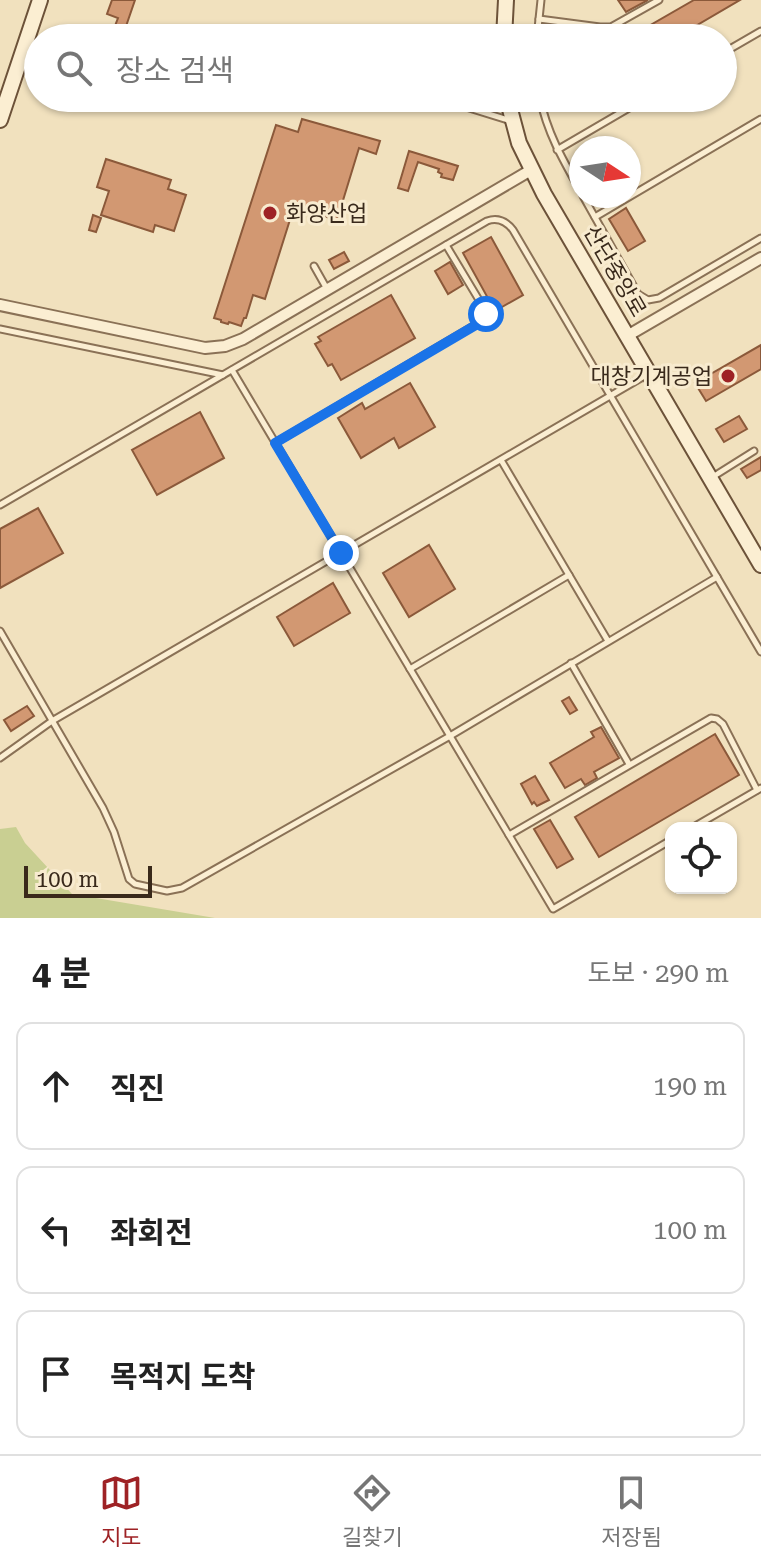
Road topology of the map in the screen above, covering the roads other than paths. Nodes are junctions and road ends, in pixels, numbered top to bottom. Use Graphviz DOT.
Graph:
graph roads {
  1 [pos="40,0"];
  2 [pos="506,0"];
  3 [pos="541,0"];
  4 [pos="659,0"];
  5 [pos="539,19"];
  6 [pos="32,24"];
  7 [pos="505,24"];
  8 [pos="538,24"];
  9 [pos="577,24"];
  10 [pos="616,24"];
  11 [pos="761,31"];
  12 [pos="737,45"];
  13 [pos="24,48"];
  14 [pos="483,112"];
  15 [pos="510,112"];
  16 [pos="544,112"];
  17 [pos="622,112"];
  18 [pos="761,119"];
  19 [pos="0,120"];
  20 [pos="512,121"];
  21 [pos="557,150"];
  22 [pos="531,170"];
  23 [pos="569,171"];
  24 [pos="590,208"];
  25 [pos="595,217"];
  26 [pos="761,238"];
  27 [pos="446,245"];
  28 [pos="761,258"];
  29 [pos="314,266"];
  30 [pos="327,289"];
  31 [pos="0,305"];
  32 [pos="0,329"];
  33 [pos="627,336"];
  34 [pos="232,370"];
  35 [pos="649,373"];
  36 [pos="224,375"];
  37 [pos="611,396"];
  38 [pos="275,443"];
  39 [pos="754,451"];
  40 [pos="501,460"];
  41 [pos="710,478"];
  42 [pos="0,505"];
  43 [pos="341,553"];
  44 [pos="761,565"];
  45 [pos="569,575"];
  46 [pos="717,577"];
  47 [pos="0,631"];
  48 [pos="608,641"];
  49 [pos="761,652"];
  50 [pos="571,663"];
  51 [pos="410,669"];
  52 [pos="52,721"];
  53 [pos="450,736"];
  54 [pos="0,758"];
  55 [pos="629,764"];
  56 [pos="759,789"];
  57 [pos="702,822"];
  58 [pos="509,835"];
  59 [pos="665,844"];
  1 -- 6 [label="street"];
  2 -- 7 [label="street"];
  3 -- 5 [label="lane"];
  4 -- 10 [label="lane"];
  5 -- 8 [label="lane"];
  5 -- 9 [label="lane"];
  11 -- 12 [label="lane"];
  13 -- 19 [label="street"];
  14 -- 20 [label="lane"];
  15 -- 20 [label="street, 산단중앙로"];
  16 -- 21 [label="lane"];
  17 -- 21 [label="lane"];
  18 -- 25 [label="lane"];
  20 -- 22 [label="street, 산단중앙로"];
  21 -- 23 [label="lane"];
  22 -- 30 [label="street"];
  22 -- 33 [label="street, 산단중앙로"];
  24 -- 25 [label="lane"];
  25 -- 26 [label="lane"];
  27 -- 34 [label="lane"];
  27 -- 37 [label="lane"];
  27 -- 38 [label="lane"];
  28 -- 33 [label="street, 산단중앙로"];
  29 -- 30 [label="lane"];
  30 -- 31 [label="street"];
  32 -- 36 [label="lane"];
  33 -- 35 [label="street, 산단중앙로"];
  34 -- 36 [label="lane"];
  34 -- 38 [label="lane"];
  35 -- 37 [label="lane"];
  35 -- 41 [label="street, 산단중앙로"];
  36 -- 42 [label="lane"];
  37 -- 40 [label="lane"];
  37 -- 46 [label="lane"];
  38 -- 43 [label="lane"];
  39 -- 41 [label="lane"];
  40 -- 43 [label="lane"];
  40 -- 45 [label="lane"];
  41 -- 44 [label="street, 산단중앙로"];
  43 -- 51 [label="lane"];
  43 -- 52 [label="lane"];
  45 -- 48 [label="lane"];
  45 -- 51 [label="lane"];
  46 -- 48 [label="lane"];
  46 -- 49 [label="lane"];
  47 -- 52 [label="lane"];
  48 -- 50 [label="lane"];
  50 -- 53 [label="lane"];
  50 -- 55 [label="lane"];
  51 -- 53 [label="lane"];
  52 -- 53 [label="lane"];
  52 -- 54 [label="lane"];
  53 -- 58 [label="lane"];
  55 -- 56 [label="lane"];
  55 -- 58 [label="lane"];
  56 -- 57 [label="lane"];
  58 -- 59 [label="lane"];
}
